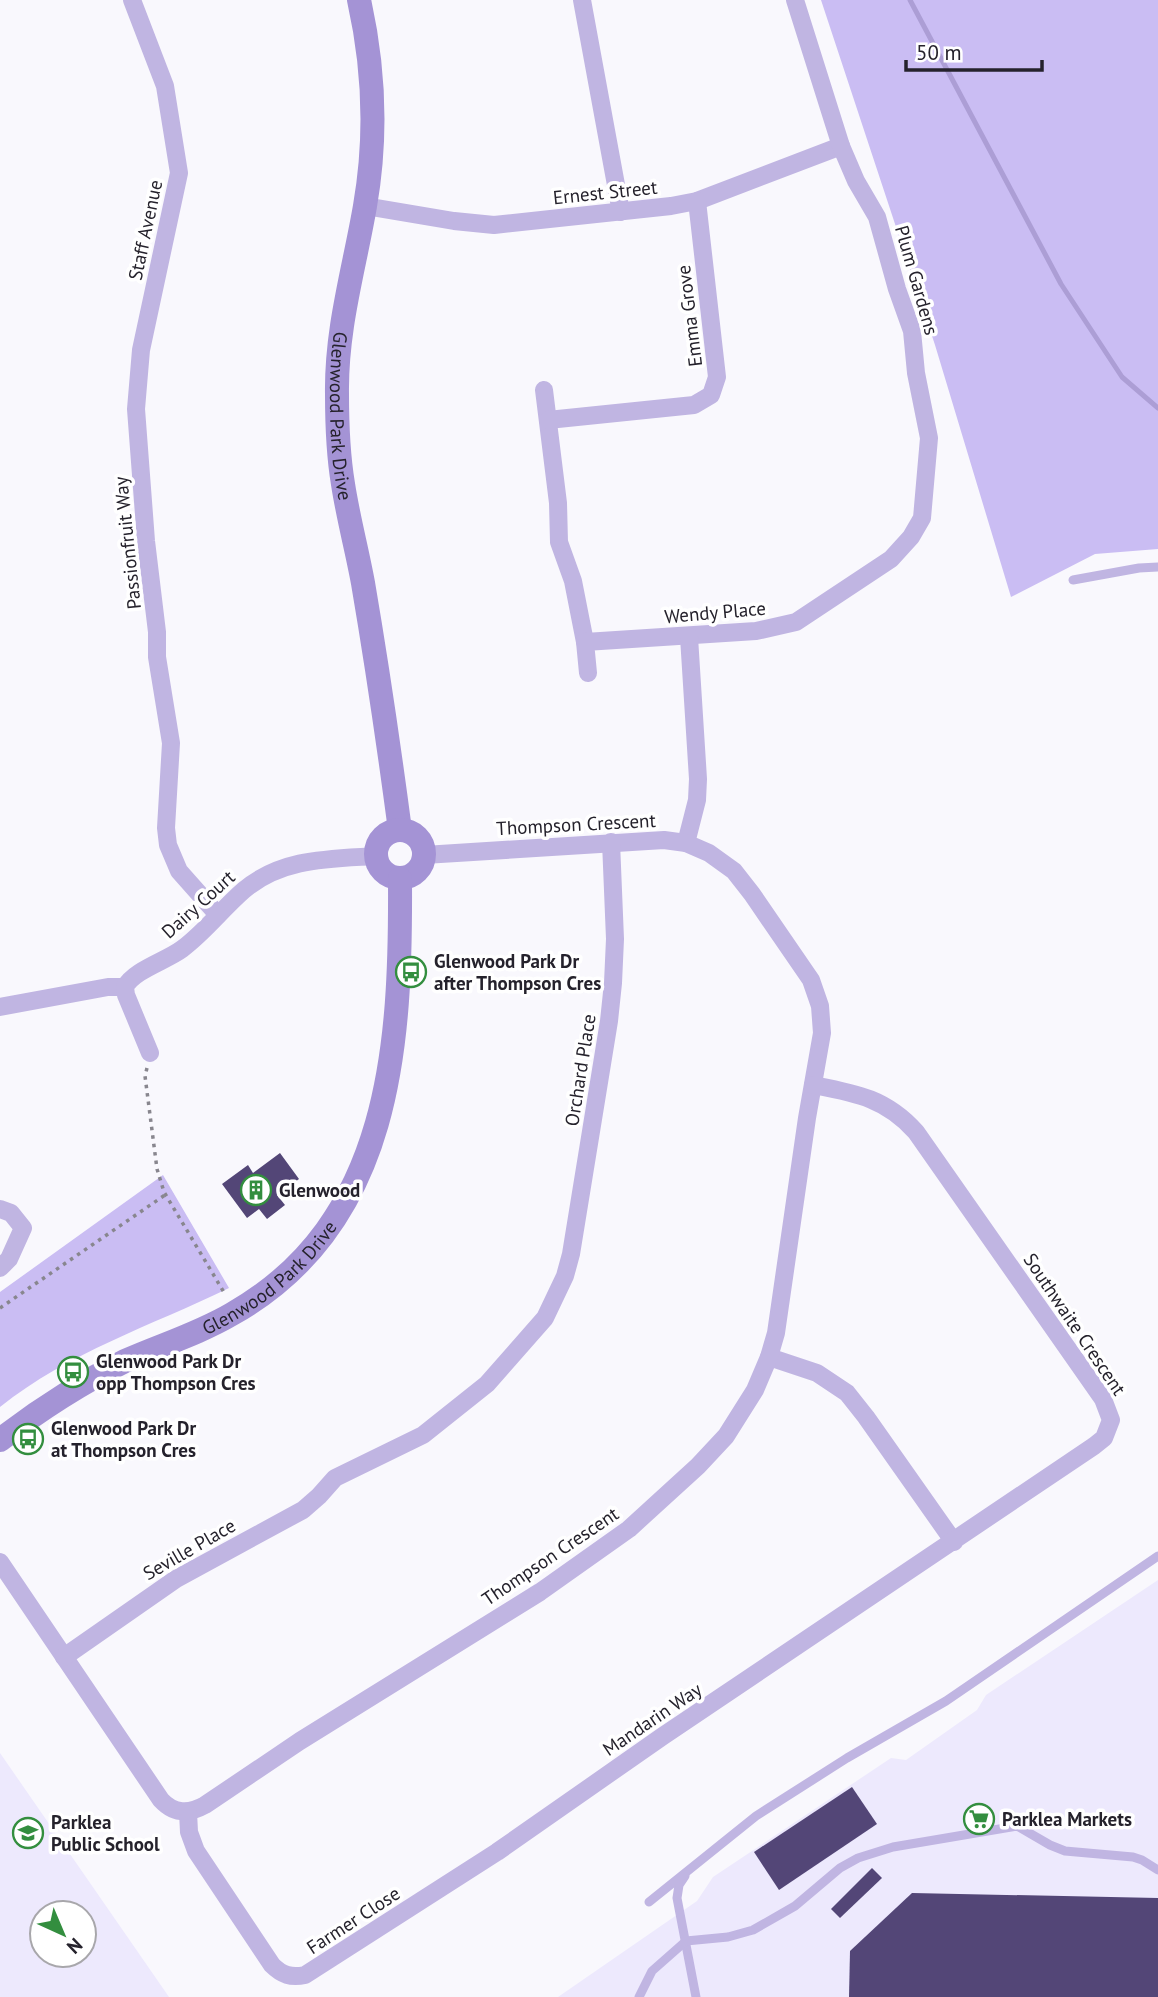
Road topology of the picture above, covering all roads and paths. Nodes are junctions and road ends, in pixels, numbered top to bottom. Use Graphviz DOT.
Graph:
graph roads {
  1 [pos="132,0"];
  2 [pos="359,0"];
  3 [pos="582,0"];
  4 [pos="795,0"];
  5 [pos="841,146"];
  6 [pos="697,201"];
  7 [pos="365,206"];
  8 [pos="621,212"];
  9 [pos="141,350"];
  10 [pos="544,390"];
  11 [pos="548,421"];
  12 [pos="922,518"];
  13 [pos="1158,567"];
  14 [pos="1073,580"];
  15 [pos="689,637"];
  16 [pos="585,642"];
  17 [pos="588,673"];
  18 [pos="400,830"];
  19 [pos="611,842"];
  20 [pos="686,843"];
  21 [pos="424,855"];
  22 [pos="376,856"];
  23 [pos="400,879"];
  24 [pos="218,915"];
  25 [pos="125,987"];
  26 [pos="0,1007"];
  27 [pos="150,1053"];
  28 [pos="813,1085"];
  29 [pos="165,1195"];
  30 [pos="0,1209"];
  31 [pos="0,1268"];
  32 [pos="226,1295"];
  33 [pos="0,1308"];
  34 [pos="769,1357"];
  35 [pos="0,1440"];
  36 [pos="335,1478"];
  37 [pos="954,1542"];
  38 [pos="1158,1556"];
  39 [pos="0,1562"];
  40 [pos="833,1624"];
  41 [pos="64,1657"];
  42 [pos="188,1812"];
  43 [pos="497,1852"];
  44 [pos="1158,1870"];
  45 [pos="687,1871"];
  46 [pos="649,1902"];
  47 [pos="686,1941"];
  48 [pos="639,1997"];
  49 [pos="696,1997"];
  1 -- 9 [label="street, Staff Avenue"];
  2 -- 7 [label="street, Glenwood Park Drive"];
  3 -- 8 [label="street"];
  4 -- 5 [label="street, Plum Gardens"];
  5 -- 6 [label="street, Ernest Street"];
  5 -- 12 [label="street, Plum Gardens"];
  6 -- 8 [label="street, Ernest Street"];
  6 -- 11 [label="street, Emma Grove"];
  7 -- 8 [label="street, Ernest Street"];
  7 -- 18 [label="street, Glenwood Park Drive"];
  9 -- 24 [label="street, Passionfruit Way"];
  10 -- 11 [label="street"];
  11 -- 16 [label="street"];
  12 -- 15 [label="street, Wendy Place"];
  13 -- 14 [label="lane"];
  15 -- 16 [label="street, Wendy Place"];
  15 -- 20 [label="street"];
  16 -- 17 [label="street"];
  18 -- 21 [label="street"];
  18 -- 22 [label="street"];
  19 -- 20 [label="street, Thompson Crescent"];
  19 -- 21 [label="street, Thompson Crescent"];
  19 -- 36 [label="street, Orchard Place"];
  20 -- 28 [label="street, Thompson Crescent"];
  21 -- 23 [label="street"];
  22 -- 23 [label="street"];
  22 -- 24 [label="street, Dairy Court"];
  23 -- 35 [label="street, Glenwood Park Drive"];
  24 -- 25 [label="street, Dairy Court"];
  25 -- 26 [label="street"];
  25 -- 27 [label="street"];
  27 -- 29 [label="path"];
  28 -- 34 [label="street, Thompson Crescent"];
  28 -- 37 [label="street, Southwaite Crescent"];
  29 -- 32 [label="path"];
  29 -- 33 [label="path"];
  30 -- 31 [label="street"];
  34 -- 37 [label="street"];
  34 -- 42 [label="street, Thompson Crescent"];
  36 -- 41 [label="street, Seville Place"];
  37 -- 40 [label="street, Southwaite Crescent"];
  38 -- 45 [label="lane"];
  39 -- 41 [label="street"];
  40 -- 43 [label="street, Mandarin Way"];
  41 -- 42 [label="street"];
  42 -- 43 [label="street, Farmer Close"];
  44 -- 47 [label="lane"];
  45 -- 46 [label="lane"];
  45 -- 47 [label="lane"];
  47 -- 48 [label="lane"];
  47 -- 49 [label="lane"];
}
